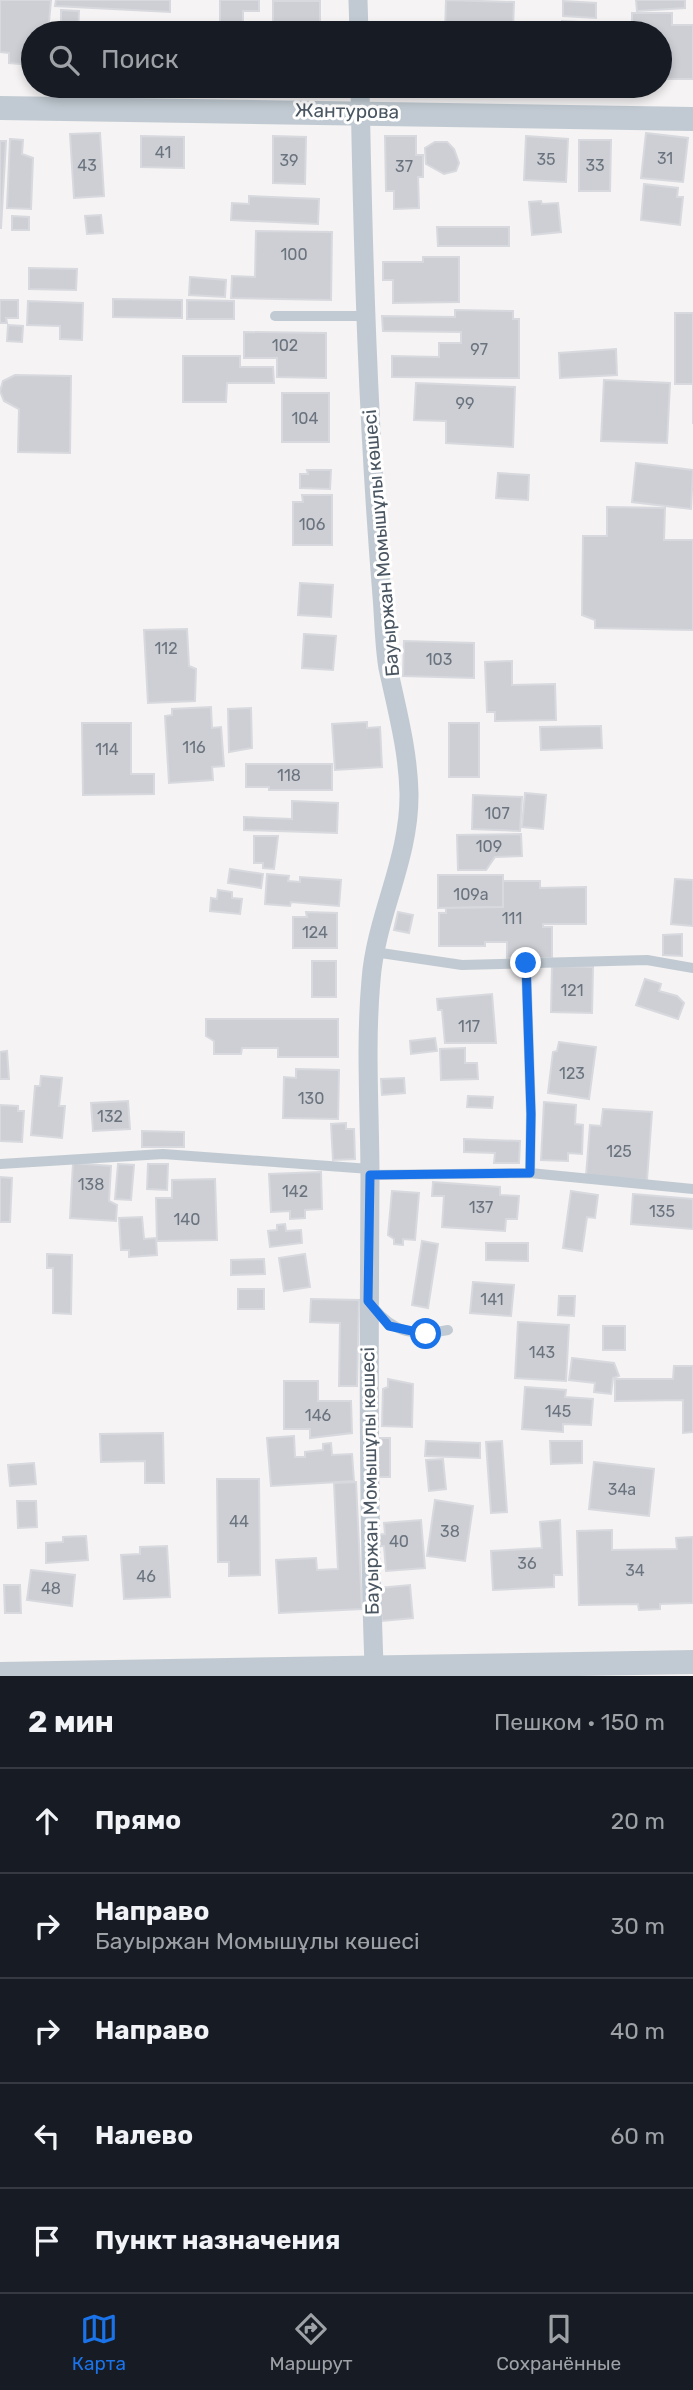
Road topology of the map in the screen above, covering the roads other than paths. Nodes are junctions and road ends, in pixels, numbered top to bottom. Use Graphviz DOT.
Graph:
graph roads {
  1 [pos="358,0"];
  2 [pos="359,21"];
  3 [pos="360,98"];
  4 [pos="0,108"];
  5 [pos="360,111"];
  6 [pos="693,120"];
  7 [pos="275,316"];
  8 [pos="366,316"];
  9 [pos="374,952"];
  10 [pos="526,963"];
  11 [pos="693,968"];
  12 [pos="0,1164"];
  13 [pos="370,1172"];
  14 [pos="530,1173"];
  15 [pos="693,1189"];
  16 [pos="368,1301"];
  17 [pos="448,1330"];
  18 [pos="374,1666"];
  19 [pos="689,1667"];
  20 [pos="0,1674"];
  1 -- 2 [label="street"];
  3 -- 5 [label="street, Бауыржан Момышұлы көшесі"];
  4 -- 5 [label="street, Жантурова"];
  5 -- 6 [label="street, Жантурова"];
  5 -- 8 [label="street, Бауыржан Момышұлы көшесі"];
  7 -- 8 [label="lane"];
  8 -- 9 [label="street, Бауыржан Момышұлы көшесі"];
  9 -- 10 [label="lane"];
  9 -- 13 [label="street, Бауыржан Момышұлы көшесі"];
  10 -- 11 [label="lane"];
  10 -- 14 [label="lane"];
  12 -- 13 [label="lane"];
  13 -- 14 [label="lane"];
  13 -- 16 [label="street, Бауыржан Момышұлы көшесі"];
  14 -- 15 [label="lane"];
  16 -- 17 [label="lane"];
  16 -- 18 [label="street, Бауыржан Момышұлы көшесі"];
  18 -- 19 [label="street"];
  18 -- 20 [label="street"];
}
